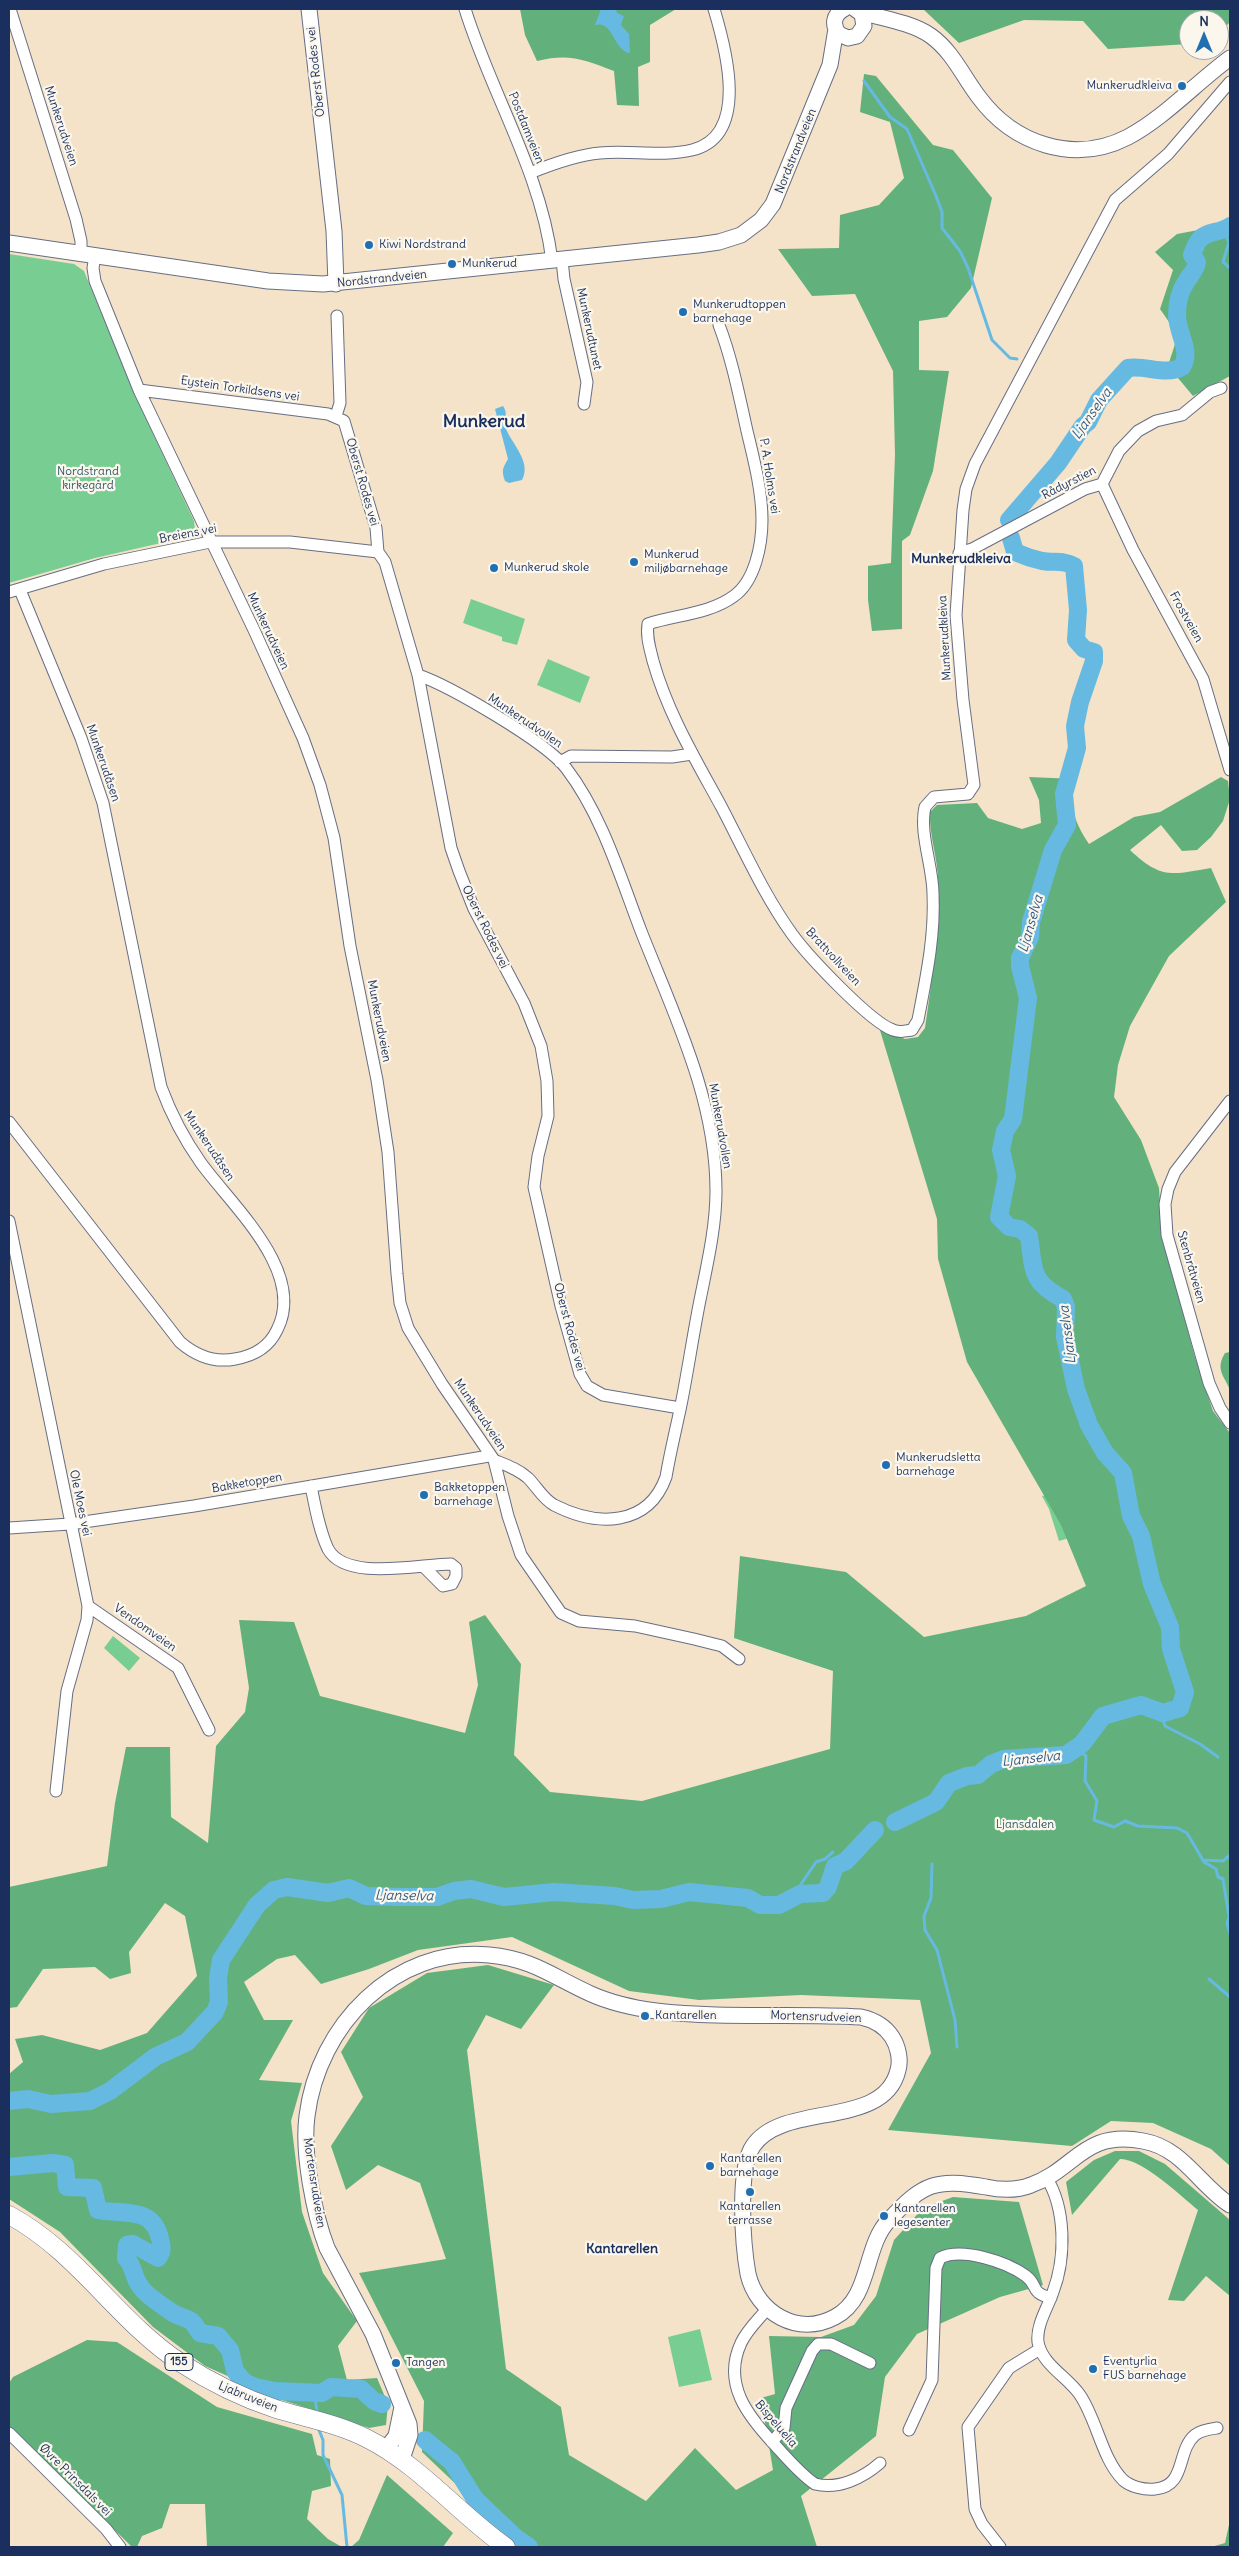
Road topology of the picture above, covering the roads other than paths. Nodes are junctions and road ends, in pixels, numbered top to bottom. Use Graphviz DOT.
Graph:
graph roads {
  1 [pos="10,9"];
  2 [pos="309,9"];
  3 [pos="465,9"];
  4 [pos="714,9"];
  5 [pos="858,10"];
  6 [pos="837,16"];
  7 [pos="900,24"];
  8 [pos="858,34"];
  9 [pos="1229,61"];
  10 [pos="830,66"];
  11 [pos="1230,82"];
  12 [pos="530,173"];
  13 [pos="9,243"];
  14 [pos="88,255"];
  15 [pos="557,260"];
  16 [pos="336,284"];
  17 [pos="337,316"];
  18 [pos="719,325"];
  19 [pos="1221,388"];
  20 [pos="139,390"];
  21 [pos="584,404"];
  22 [pos="336,416"];
  23 [pos="1102,484"];
  24 [pos="210,542"];
  25 [pos="378,552"];
  26 [pos="959,553"];
  27 [pos="14,591"];
  28 [pos="648,624"];
  29 [pos="418,675"];
  30 [pos="692,754"];
  31 [pos="560,762"];
  32 [pos="1230,770"];
  33 [pos="968,794"];
  34 [pos="1230,1101"];
  35 [pos="9,1122"];
  36 [pos="9,1221"];
  37 [pos="680,1408"];
  38 [pos="1230,1423"];
  39 [pos="492,1458"];
  40 [pos="311,1486"];
  41 [pos="70,1524"];
  42 [pos="9,1528"];
  43 [pos="424,1567"];
  44 [pos="88,1606"];
  45 [pos="739,1659"];
  46 [pos="209,1730"];
  47 [pos="56,1791"];
  48 [pos="1046,2178"];
  49 [pos="1230,2205"];
  50 [pos="9,2215"];
  51 [pos="1051,2298"];
  52 [pos="767,2309"];
  53 [pos="1040,2349"];
  54 [pos="870,2363"];
  55 [pos="402,2407"];
  56 [pos="1217,2428"];
  57 [pos="909,2430"];
  58 [pos="9,2433"];
  59 [pos="772,2442"];
  60 [pos="386,2449"];
  61 [pos="402,2460"];
  62 [pos="880,2463"];
  63 [pos="120,2547"];
  64 [pos="506,2547"];
  65 [pos="1000,2547"];
  1 -- 14 [label="street, Munkerudveien"];
  2 -- 16 [label="street, Oberst Rodes vei"];
  3 -- 12 [label="street, Postdamveien"];
  4 -- 12 [label="street"];
  5 -- 7 [label="street"];
  5 -- 8 [label="street"];
  6 -- 8 [label="street"];
  6 -- 10 [label="street, Nordstrandveien"];
  7 -- 8 [label="street"];
  7 -- 9 [label="street"];
  8 -- 10 [label="street, Nordstrandveien"];
  10 -- 15 [label="street, Nordstrandveien"];
  11 -- 26 [label="street, Munkerudkleiva"];
  12 -- 15 [label="street, Postdamveien"];
  13 -- 14 [label="street, Nordstrandveien"];
  14 -- 16 [label="street, Nordstrandveien"];
  14 -- 20 [label="street, Munkerudveien"];
  15 -- 16 [label="street, Nordstrandveien"];
  15 -- 21 [label="street, Munkerudtunet"];
  17 -- 22 [label="street"];
  18 -- 28 [label="street, P. A. Holms vei"];
  19 -- 23 [label="street, Rådyrstien"];
  20 -- 22 [label="street, Eystein Torkildsens vei"];
  20 -- 24 [label="street, Munkerudveien"];
  22 -- 25 [label="street, Oberst Rodes vei"];
  23 -- 26 [label="street, Rådyrstien"];
  23 -- 32 [label="street, Frostveien"];
  24 -- 25 [label="street, Breiens vei"];
  24 -- 27 [label="street, Breiens vei"];
  24 -- 39 [label="street, Munkerudveien"];
  25 -- 29 [label="street, Oberst Rodes vei"];
  26 -- 33 [label="street, Munkerudkleiva"];
  27 -- 35 [label="street, Munkerudåsen"];
  28 -- 30 [label="street, Brattvollveien"];
  29 -- 31 [label="street, Munkerudvollen"];
  29 -- 37 [label="street, Oberst Rodes vei"];
  30 -- 31 [label="street"];
  30 -- 33 [label="street, Brattvollveien"];
  31 -- 37 [label="street, Munkerudvollen"];
  34 -- 38 [label="street, Stenbråtveien"];
  36 -- 41 [label="street, Ole Moes vei"];
  37 -- 39 [label="street, Munkerudvollen"];
  39 -- 40 [label="street, Bakketoppen"];
  39 -- 45 [label="street, Munkerudveien"];
  40 -- 41 [label="street, Bakketoppen"];
  40 -- 43 [label="street"];
  41 -- 42 [label="street, Bakketoppen"];
  41 -- 44 [label="street, Ole Moes vei"];
  44 -- 46 [label="street, Vendomveien"];
  44 -- 47 [label="street, Ole Moes vei"];
  48 -- 49 [label="street, Mortensrudveien"];
  48 -- 51 [label="street"];
  48 -- 52 [label="street, Mortensrudveien"];
  50 -- 60 [label="main road, Ljabruveien / 155"];
  51 -- 53 [label="street"];
  51 -- 57 [label="street"];
  52 -- 55 [label="street, Mortensrudveien"];
  52 -- 59 [label="street, Bispeluelia"];
  53 -- 56 [label="street"];
  53 -- 65 [label="street"];
  54 -- 59 [label="street"];
  55 -- 60 [label="street"];
  55 -- 61 [label="street, Mortensrudveien"];
  58 -- 63 [label="street, Øvre Prinsdals vei"];
  59 -- 62 [label="street, Bispeluelia"];
  60 -- 61 [label="main road, Ljabruveien / 155"];
  61 -- 64 [label="main road, Ljabruveien / 155"];
}
